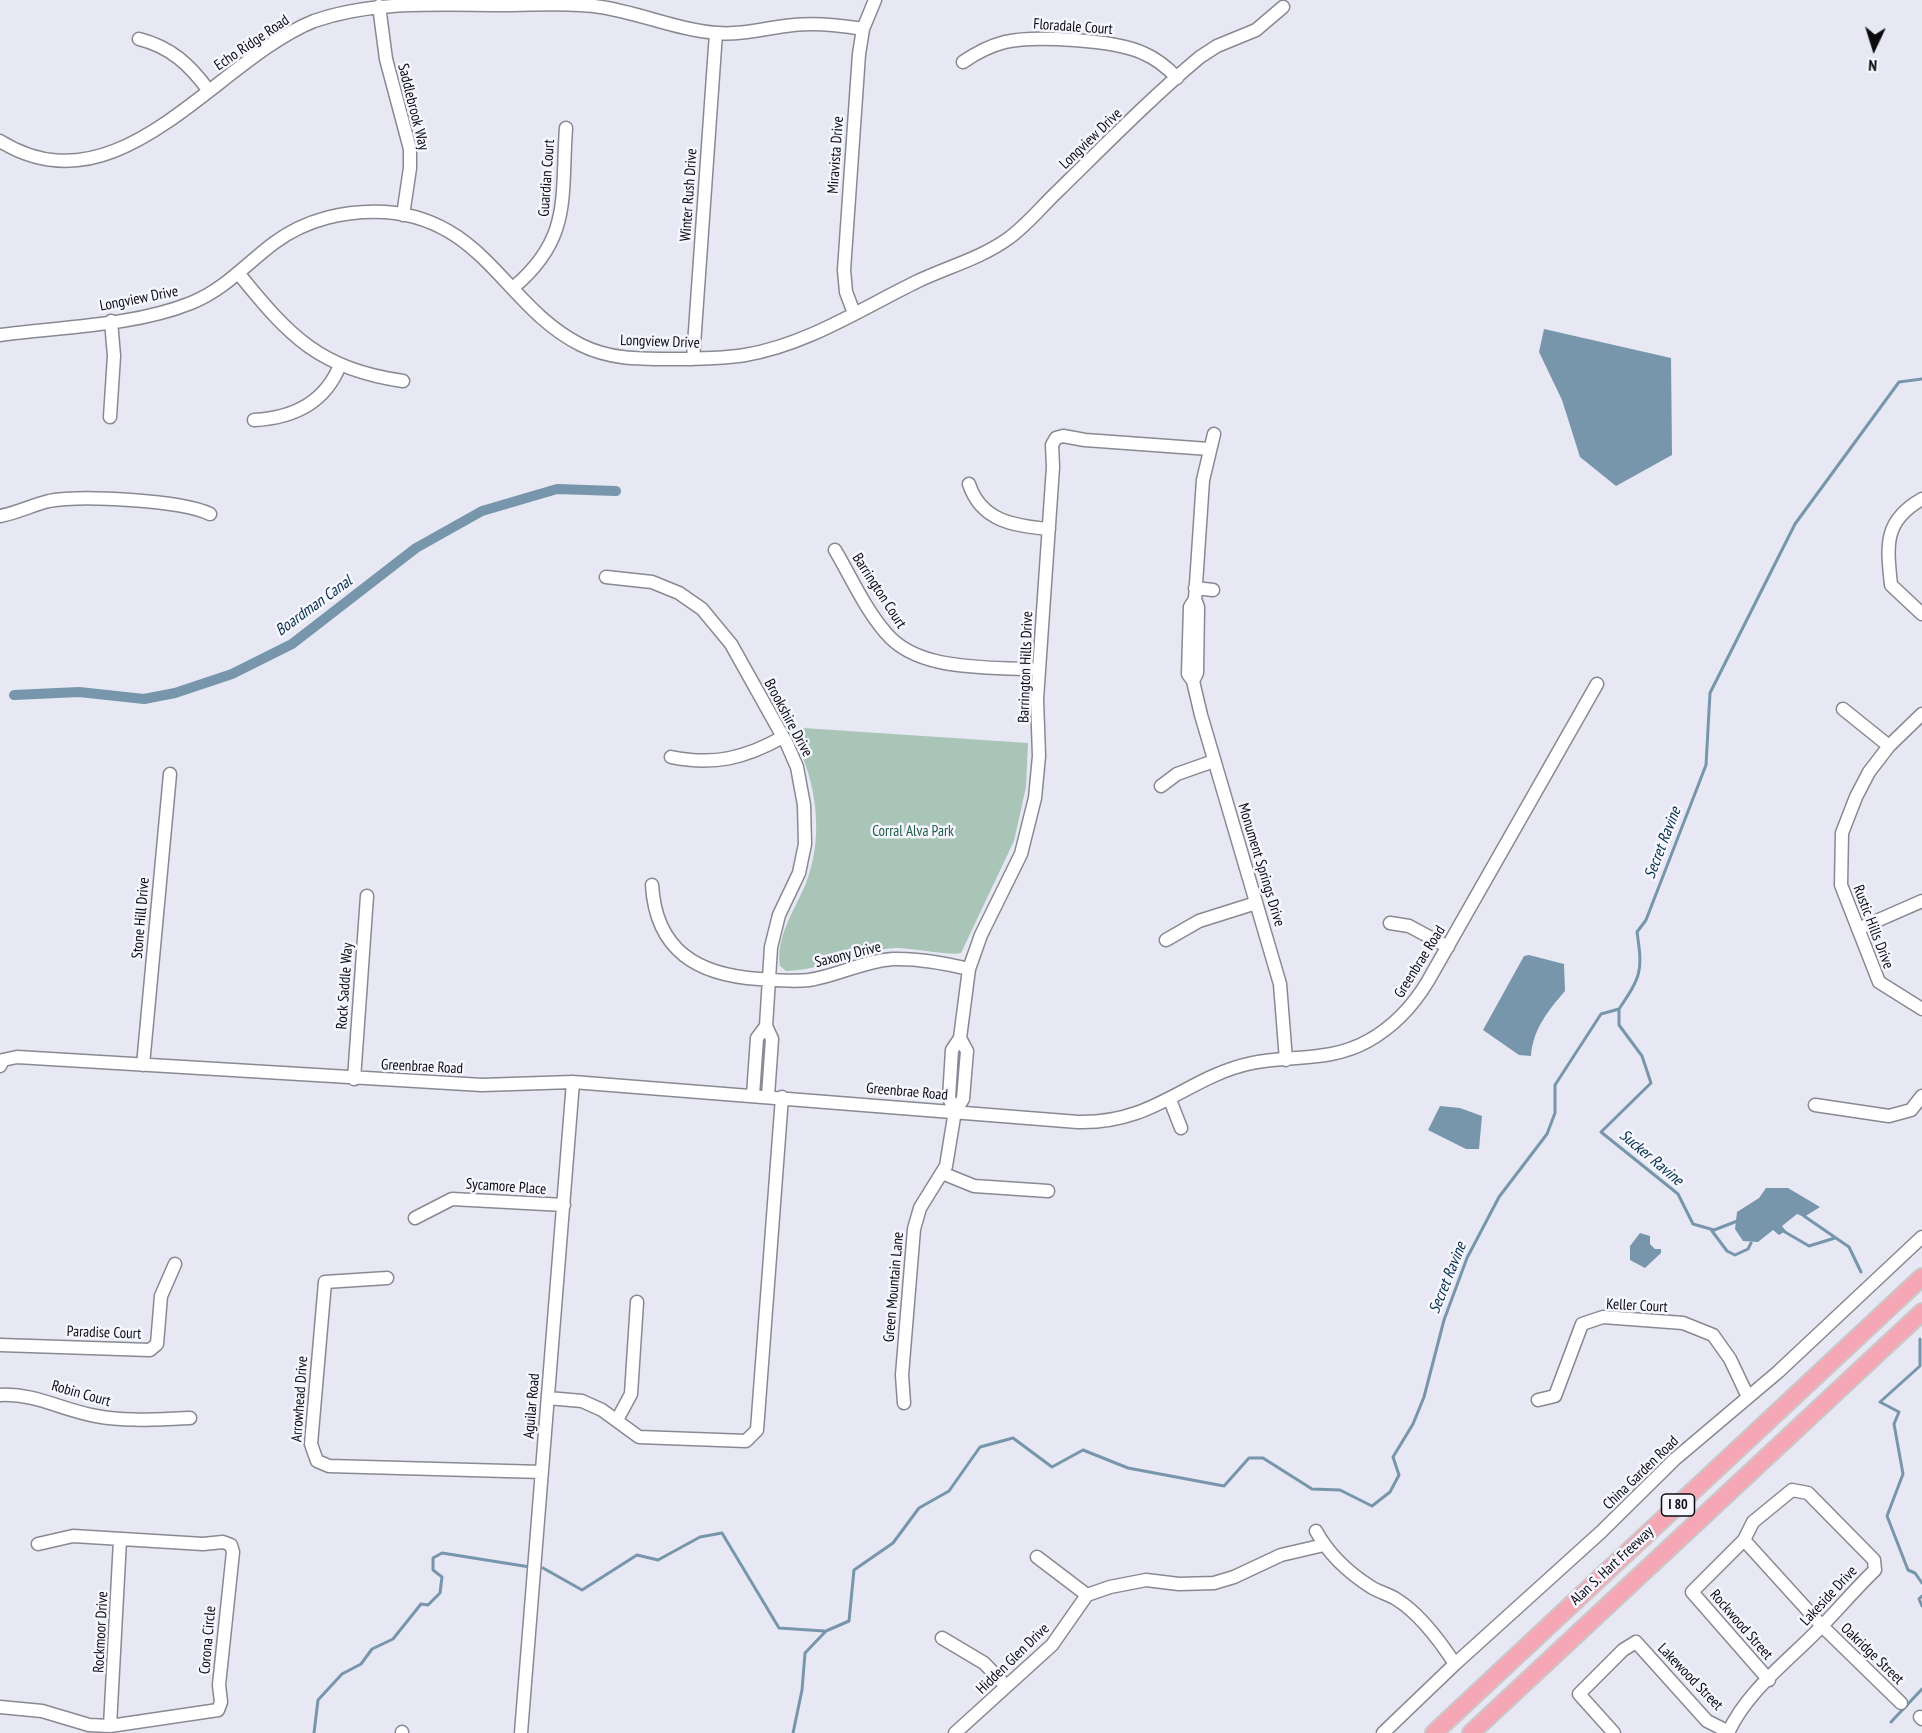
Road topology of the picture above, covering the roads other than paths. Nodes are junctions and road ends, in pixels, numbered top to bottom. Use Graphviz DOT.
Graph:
graph roads {
  1 [pos="875,0"];
  2 [pos="379,6"];
  3 [pos="1283,7"];
  4 [pos="863,28"];
  5 [pos="716,33"];
  6 [pos="139,39"];
  7 [pos="963,62"];
  8 [pos="1177,78"];
  9 [pos="208,91"];
  10 [pos="566,128"];
  11 [pos="0,141"];
  12 [pos="403,215"];
  13 [pos="239,274"];
  14 [pos="513,287"];
  15 [pos="854,313"];
  16 [pos="111,321"];
  17 [pos="0,335"];
  18 [pos="693,359"];
  19 [pos="340,365"];
  20 [pos="403,381"];
  21 [pos="110,417"];
  22 [pos="254,420"];
  23 [pos="1214,434"];
  24 [pos="1209,449"];
  25 [pos="969,484"];
  26 [pos="1922,499"];
  27 [pos="210,514"];
  28 [pos="0,516"];
  29 [pos="1049,529"];
  30 [pos="835,550"];
  31 [pos="606,577"];
  32 [pos="1213,590"];
  33 [pos="1195,593"];
  34 [pos="1922,614"];
  35 [pos="1039,670"];
  36 [pos="1597,684"];
  37 [pos="1843,709"];
  38 [pos="1922,714"];
  39 [pos="783,737"];
  40 [pos="1889,746"];
  41 [pos="671,757"];
  42 [pos="1214,761"];
  43 [pos="170,774"];
  44 [pos="1161,786"];
  45 [pos="652,885"];
  46 [pos="367,896"];
  47 [pos="1922,901"];
  48 [pos="1256,903"];
  49 [pos="1390,923"];
  50 [pos="1858,929"];
  51 [pos="1166,940"];
  52 [pos="1448,947"];
  53 [pos="969,969"];
  54 [pos="768,980"];
  55 [pos="1922,1009"];
  56 [pos="766,1026"];
  57 [pos="1286,1060"];
  58 [pos="1,1063"];
  59 [pos="143,1065"];
  60 [pos="354,1079"];
  61 [pos="573,1082"];
  62 [pos="753,1095"];
  63 [pos="768,1096"];
  64 [pos="1922,1096"];
  65 [pos="782,1097"];
  66 [pos="1170,1100"];
  67 [pos="1815,1105"];
  68 [pos="955,1111"];
  69 [pos="1181,1128"];
  70 [pos="942,1173"];
  71 [pos="1048,1191"];
  72 [pos="564,1205"];
  73 [pos="415,1218"];
  74 [pos="1922,1237"];
  75 [pos="175,1264"];
  76 [pos="1922,1277"];
  77 [pos="387,1278"];
  78 [pos="637,1302"];
  79 [pos="1922,1312"];
  80 [pos="0,1345"];
  81 [pos="0,1395"];
  82 [pos="1748,1397"];
  83 [pos="548,1398"];
  84 [pos="1538,1400"];
  85 [pos="904,1402"];
  86 [pos="190,1418"];
  87 [pos="617,1420"];
  88 [pos="542,1472"];
  89 [pos="1316,1531"];
  90 [pos="120,1540"];
  91 [pos="1744,1540"];
  92 [pos="38,1544"];
  93 [pos="1324,1545"];
  94 [pos="1037,1557"];
  95 [pos="1087,1595"];
  96 [pos="1822,1626"];
  97 [pos="942,1638"];
  98 [pos="1455,1664"];
  99 [pos="1769,1680"];
  100 [pos="1006,1686"];
  101 [pos="1900,1703"];
  102 [pos="0,1707"];
  103 [pos="110,1726"];
  104 [pos="1729,1732"];
  105 [pos="521,1733"];
  106 [pos="955,1733"];
  107 [pos="1383,1733"];
  108 [pos="1434,1733"];
  109 [pos="1471,1733"];
  110 [pos="1614,1733"];
  1 -- 4 [label="street, Miravista Drive"];
  2 -- 5 [label="street, Echo Ridge Road"];
  2 -- 9 [label="street, Echo Ridge Road"];
  2 -- 12 [label="street, Saddlebrook Way"];
  3 -- 8 [label="street, Longview Drive"];
  4 -- 5 [label="street, Echo Ridge Road"];
  4 -- 15 [label="street, Miravista Drive"];
  5 -- 18 [label="street, Winter Rush Drive"];
  6 -- 9 [label="street"];
  7 -- 8 [label="street, Floradale Court"];
  8 -- 15 [label="street, Longview Drive"];
  9 -- 11 [label="street, Echo Ridge Road"];
  10 -- 14 [label="street, Guardian Court"];
  12 -- 13 [label="street, Longview Drive"];
  12 -- 14 [label="street, Longview Drive"];
  13 -- 16 [label="street, Longview Drive"];
  13 -- 19 [label="street"];
  14 -- 18 [label="street, Longview Drive"];
  15 -- 18 [label="street, Longview Drive"];
  16 -- 17 [label="street, Longview Drive"];
  16 -- 21 [label="street"];
  19 -- 20 [label="street"];
  19 -- 22 [label="street"];
  23 -- 24 [label="street, Monument Springs Drive"];
  24 -- 29 [label="street, Barrington Hills Drive"];
  24 -- 33 [label="street, Monument Springs Drive"];
  25 -- 29 [label="street"];
  26 -- 34 [label="street"];
  27 -- 28 [label="street"];
  29 -- 35 [label="street, Barrington Hills Drive"];
  30 -- 35 [label="street, Barrington Court"];
  31 -- 39 [label="street, Brookshire Drive"];
  32 -- 33 [label="street"];
  33 -- 42 [label="street, Monument Springs Drive"];
  35 -- 53 [label="street, Barrington Hills Drive"];
  36 -- 52 [label="street, Greenbrae Road"];
  37 -- 40 [label="street"];
  38 -- 40 [label="street, Rustic Hills Drive"];
  39 -- 41 [label="street"];
  39 -- 54 [label="street, Brookshire Drive"];
  40 -- 50 [label="street, Rustic Hills Drive"];
  42 -- 44 [label="street"];
  42 -- 48 [label="street, Monument Springs Drive"];
  43 -- 59 [label="street, Stone Hill Drive"];
  45 -- 54 [label="street, Saxony Drive"];
  46 -- 60 [label="street, Rock Saddle Way"];
  47 -- 50 [label="street"];
  48 -- 51 [label="street"];
  48 -- 57 [label="street, Monument Springs Drive"];
  49 -- 52 [label="street"];
  50 -- 55 [label="street, Rustic Hills Drive"];
  52 -- 57 [label="street, Greenbrae Road"];
  53 -- 54 [label="street, Saxony Drive"];
  53 -- 68 [label="street, Barrington Hills Drive"];
  54 -- 56 [label="street, Brookshire Drive"];
  56 -- 62 [label="street, Brookshire Drive"];
  56 -- 63 [label="street, Brookshire Drive"];
  57 -- 66 [label="street, Greenbrae Road"];
  58 -- 59 [label="street, Greenbrae Road"];
  59 -- 60 [label="street, Greenbrae Road"];
  60 -- 61 [label="street, Greenbrae Road"];
  61 -- 62 [label="street, Greenbrae Road"];
  61 -- 72 [label="street, Aguilar Road"];
  62 -- 63 [label="street, Greenbrae Road"];
  63 -- 65 [label="street, Greenbrae Road"];
  64 -- 67 [label="street"];
  65 -- 68 [label="street, Greenbrae Road"];
  65 -- 87 [label="street"];
  66 -- 68 [label="street, Greenbrae Road"];
  66 -- 69 [label="street"];
  68 -- 70 [label="street, Green Mountain Lane"];
  70 -- 71 [label="street"];
  70 -- 85 [label="street, Green Mountain Lane"];
  72 -- 73 [label="street, Sycamore Place"];
  72 -- 83 [label="street, Aguilar Road"];
  74 -- 82 [label="street, China Garden Road"];
  75 -- 80 [label="street, Paradise Court"];
  76 -- 108 [label="highway, Alan S. Hart Freeway / I 80"];
  77 -- 88 [label="street, Arrowhead Drive"];
  78 -- 87 [label="street"];
  79 -- 109 [label="highway, Alan S. Hart Freeway / I 80"];
  81 -- 86 [label="street, Robin Court"];
  82 -- 84 [label="street, Keller Court"];
  82 -- 98 [label="street, China Garden Road"];
  83 -- 87 [label="street"];
  83 -- 88 [label="street, Aguilar Road"];
  88 -- 105 [label="street, Aguilar Road"];
  89 -- 93 [label="street"];
  90 -- 92 [label="street, Corona Circle"];
  90 -- 103 [label="street, Rockmoor Drive"];
  90 -- 103 [label="street, Corona Circle"];
  91 -- 96 [label="street, Oakridge Street"];
  91 -- 96 [label="street, Lakeside Drive"];
  91 -- 99 [label="street, Rockwood Street"];
  93 -- 95 [label="street"];
  93 -- 98 [label="street"];
  94 -- 95 [label="street"];
  95 -- 100 [label="street, Hidden Glen Drive"];
  96 -- 99 [label="street, Lakeside Drive"];
  96 -- 101 [label="street, Oakridge Street"];
  97 -- 100 [label="street"];
  98 -- 107 [label="street, China Garden Road"];
  99 -- 104 [label="street, Lakeside Drive"];
  100 -- 106 [label="street, Hidden Glen Drive"];
  102 -- 103 [label="street, Corona Circle"];
  104 -- 110 [label="street, Lakewood Street"];
}
